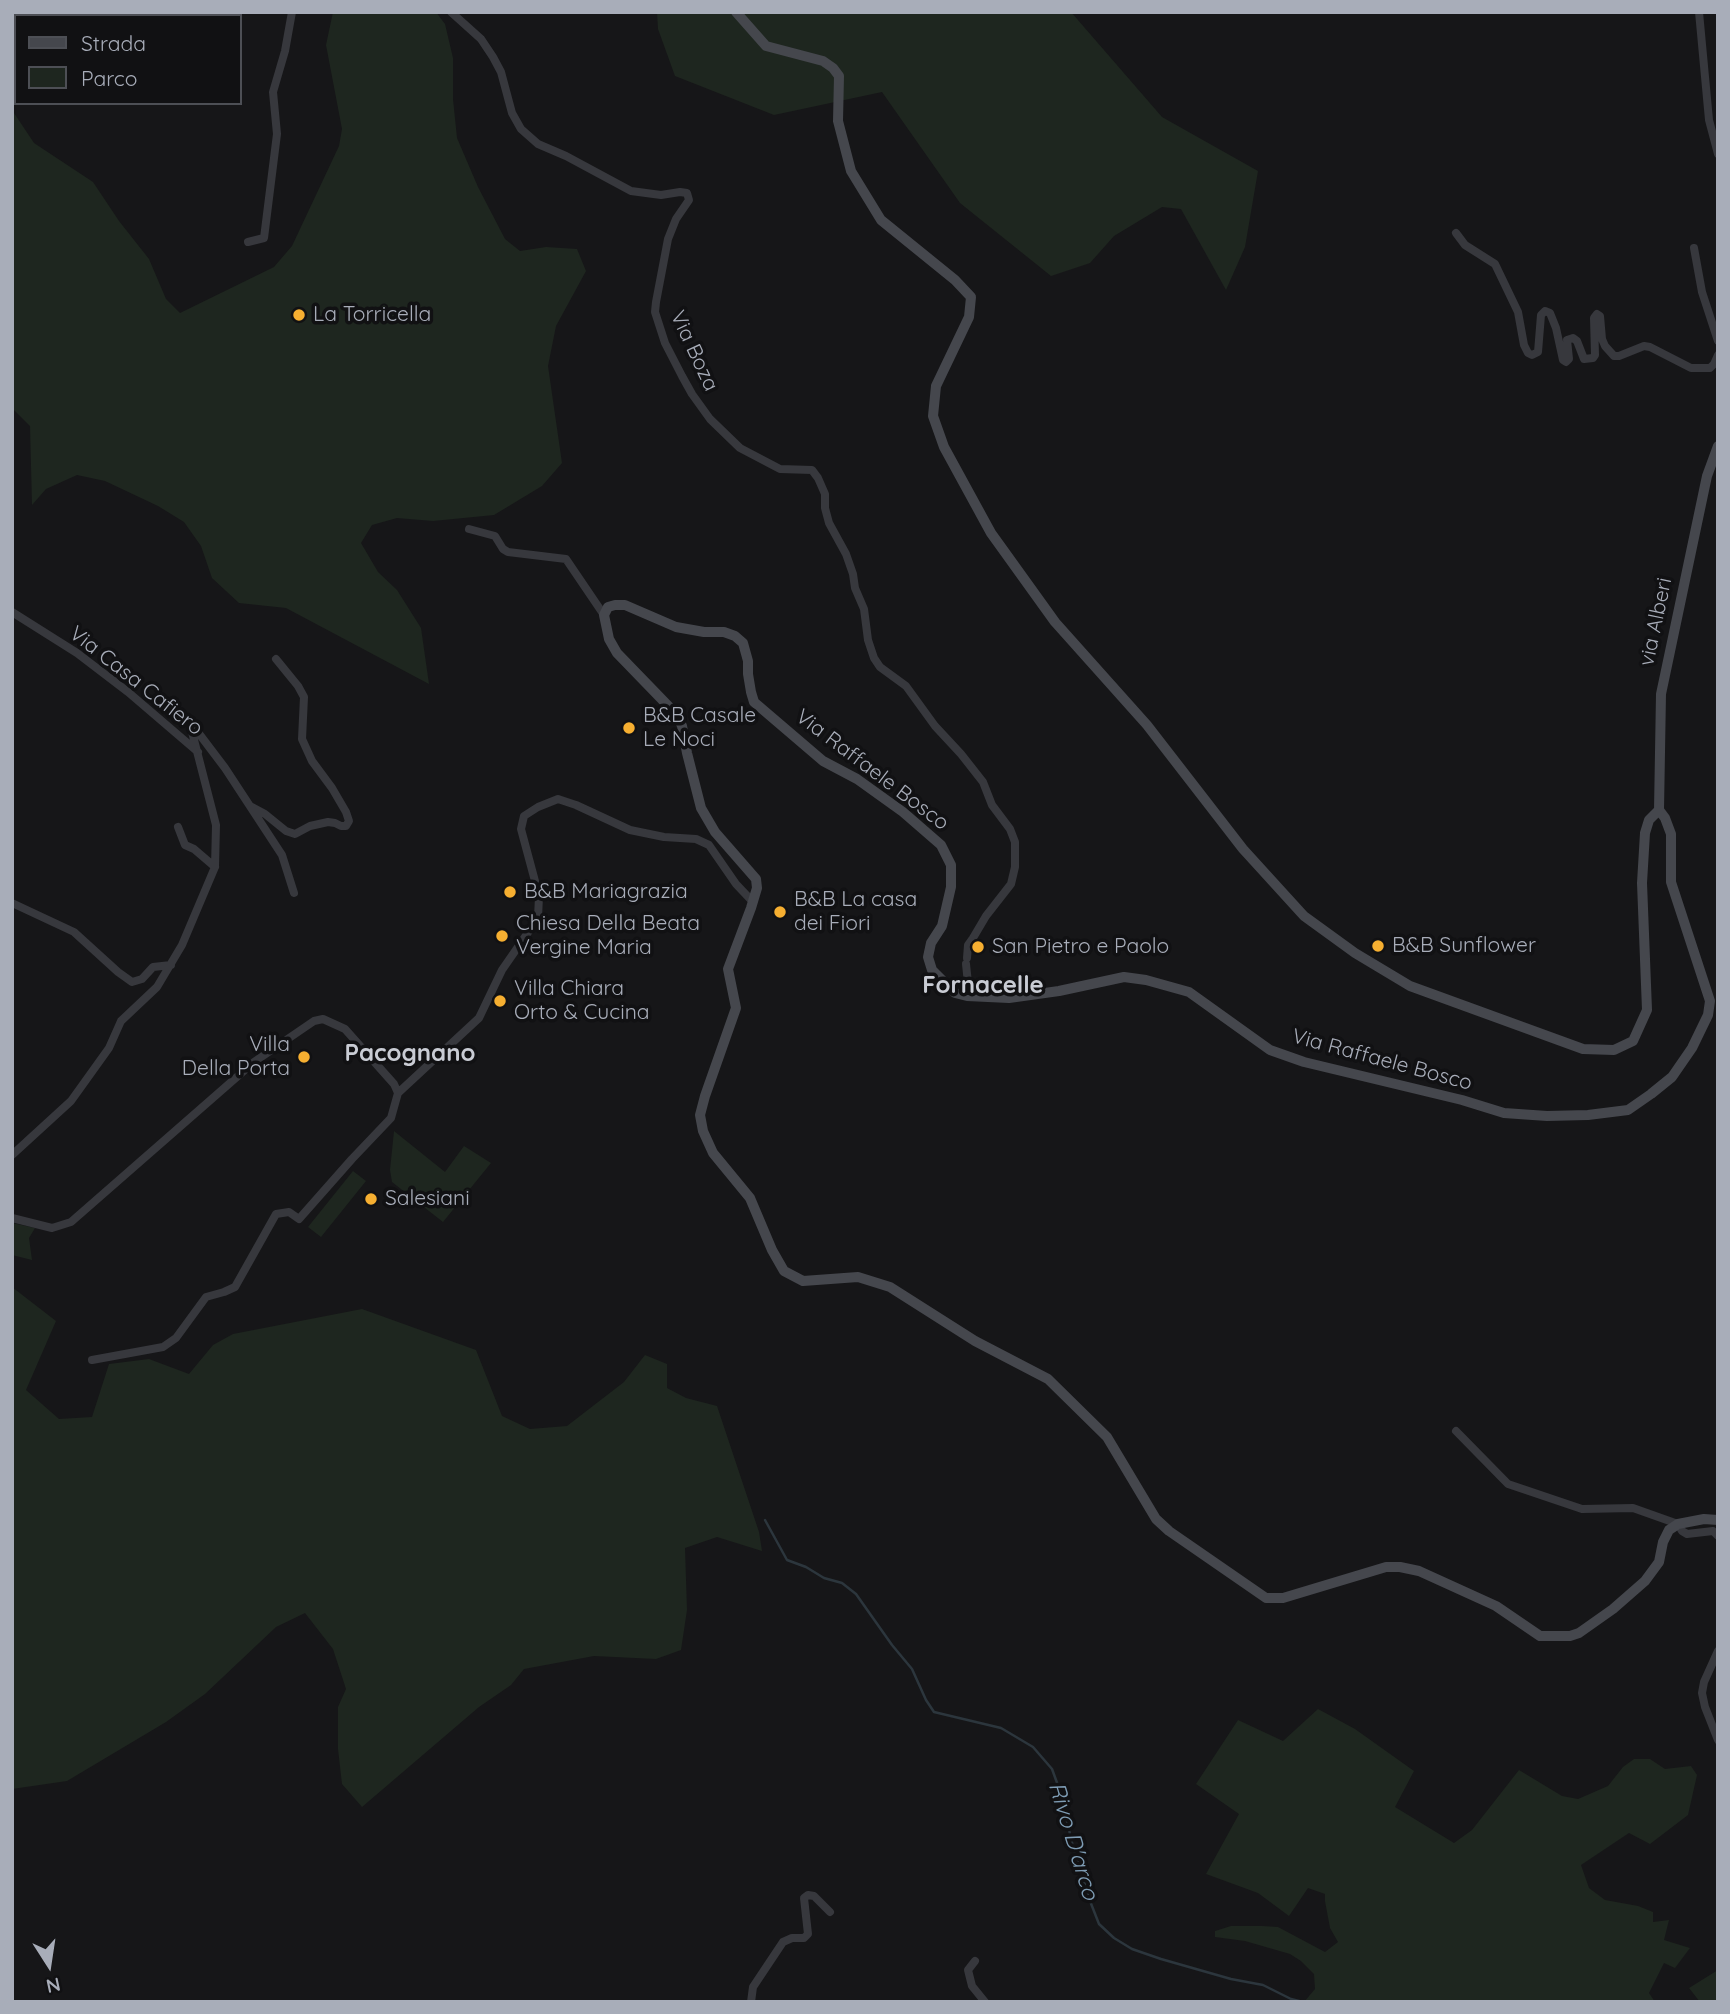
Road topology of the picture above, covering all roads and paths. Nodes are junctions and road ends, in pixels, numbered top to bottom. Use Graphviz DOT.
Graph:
graph roads {
  1 [pos="292,12"];
  2 [pos="451,12"];
  3 [pos="736,12"];
  4 [pos="1699,12"];
  5 [pos="1718,154"];
  6 [pos="1456,233"];
  7 [pos="248,242"];
  8 [pos="1694,248"];
  9 [pos="1718,341"];
  10 [pos="1718,355"];
  11 [pos="1718,446"];
  12 [pos="469,529"];
  13 [pos="12,612"];
  14 [pos="604,615"];
  15 [pos="276,659"];
  16 [pos="198,752"];
  17 [pos="250,806"];
  18 [pos="1659,810"];
  19 [pos="178,827"];
  20 [pos="215,867"];
  21 [pos="294,893"];
  22 [pos="752,902"];
  23 [pos="12,903"];
  24 [pos="171,965"];
  25 [pos="967,996"];
  26 [pos="398,1093"];
  27 [pos="13,1154"];
  28 [pos="12,1218"];
  29 [pos="92,1360"];
  30 [pos="1456,1431"];
  31 [pos="1718,1520"];
  32 [pos="1678,1524"];
  33 [pos="1718,1536"];
  34 [pos="1718,1651"];
  35 [pos="1718,1740"];
  36 [pos="830,1912"];
  37 [pos="975,1961"];
  38 [pos="751,2002"];
  39 [pos="985,2002"];
  1 -- 7 [label="street"];
  2 -- 25 [label="street, Via Boza"];
  3 -- 18 [label="street"];
  4 -- 5 [label="street"];
  6 -- 10 [label="street"];
  8 -- 9 [label="street"];
  11 -- 18 [label="street, via Alberi"];
  12 -- 14 [label="street"];
  13 -- 16 [label="street, Via Casa Cafiero"];
  14 -- 22 [label="street"];
  14 -- 25 [label="street, Via Raffaele Bosco"];
  15 -- 17 [label="street"];
  16 -- 17 [label="street, Via Casa Cafiero"];
  16 -- 20 [label="street"];
  17 -- 21 [label="street, Via Casa Cafiero"];
  18 -- 25 [label="street, Via Raffaele Bosco"];
  19 -- 20 [label="street"];
  20 -- 24 [label="street"];
  22 -- 26 [label="street"];
  22 -- 32 [label="street"];
  23 -- 24 [label="street"];
  24 -- 27 [label="street"];
  26 -- 28 [label="street"];
  26 -- 29 [label="street"];
  30 -- 32 [label="street"];
  31 -- 32 [label="street"];
  32 -- 33 [label="street"];
  34 -- 35 [label="street"];
  36 -- 38 [label="street"];
  37 -- 39 [label="street"];
}
